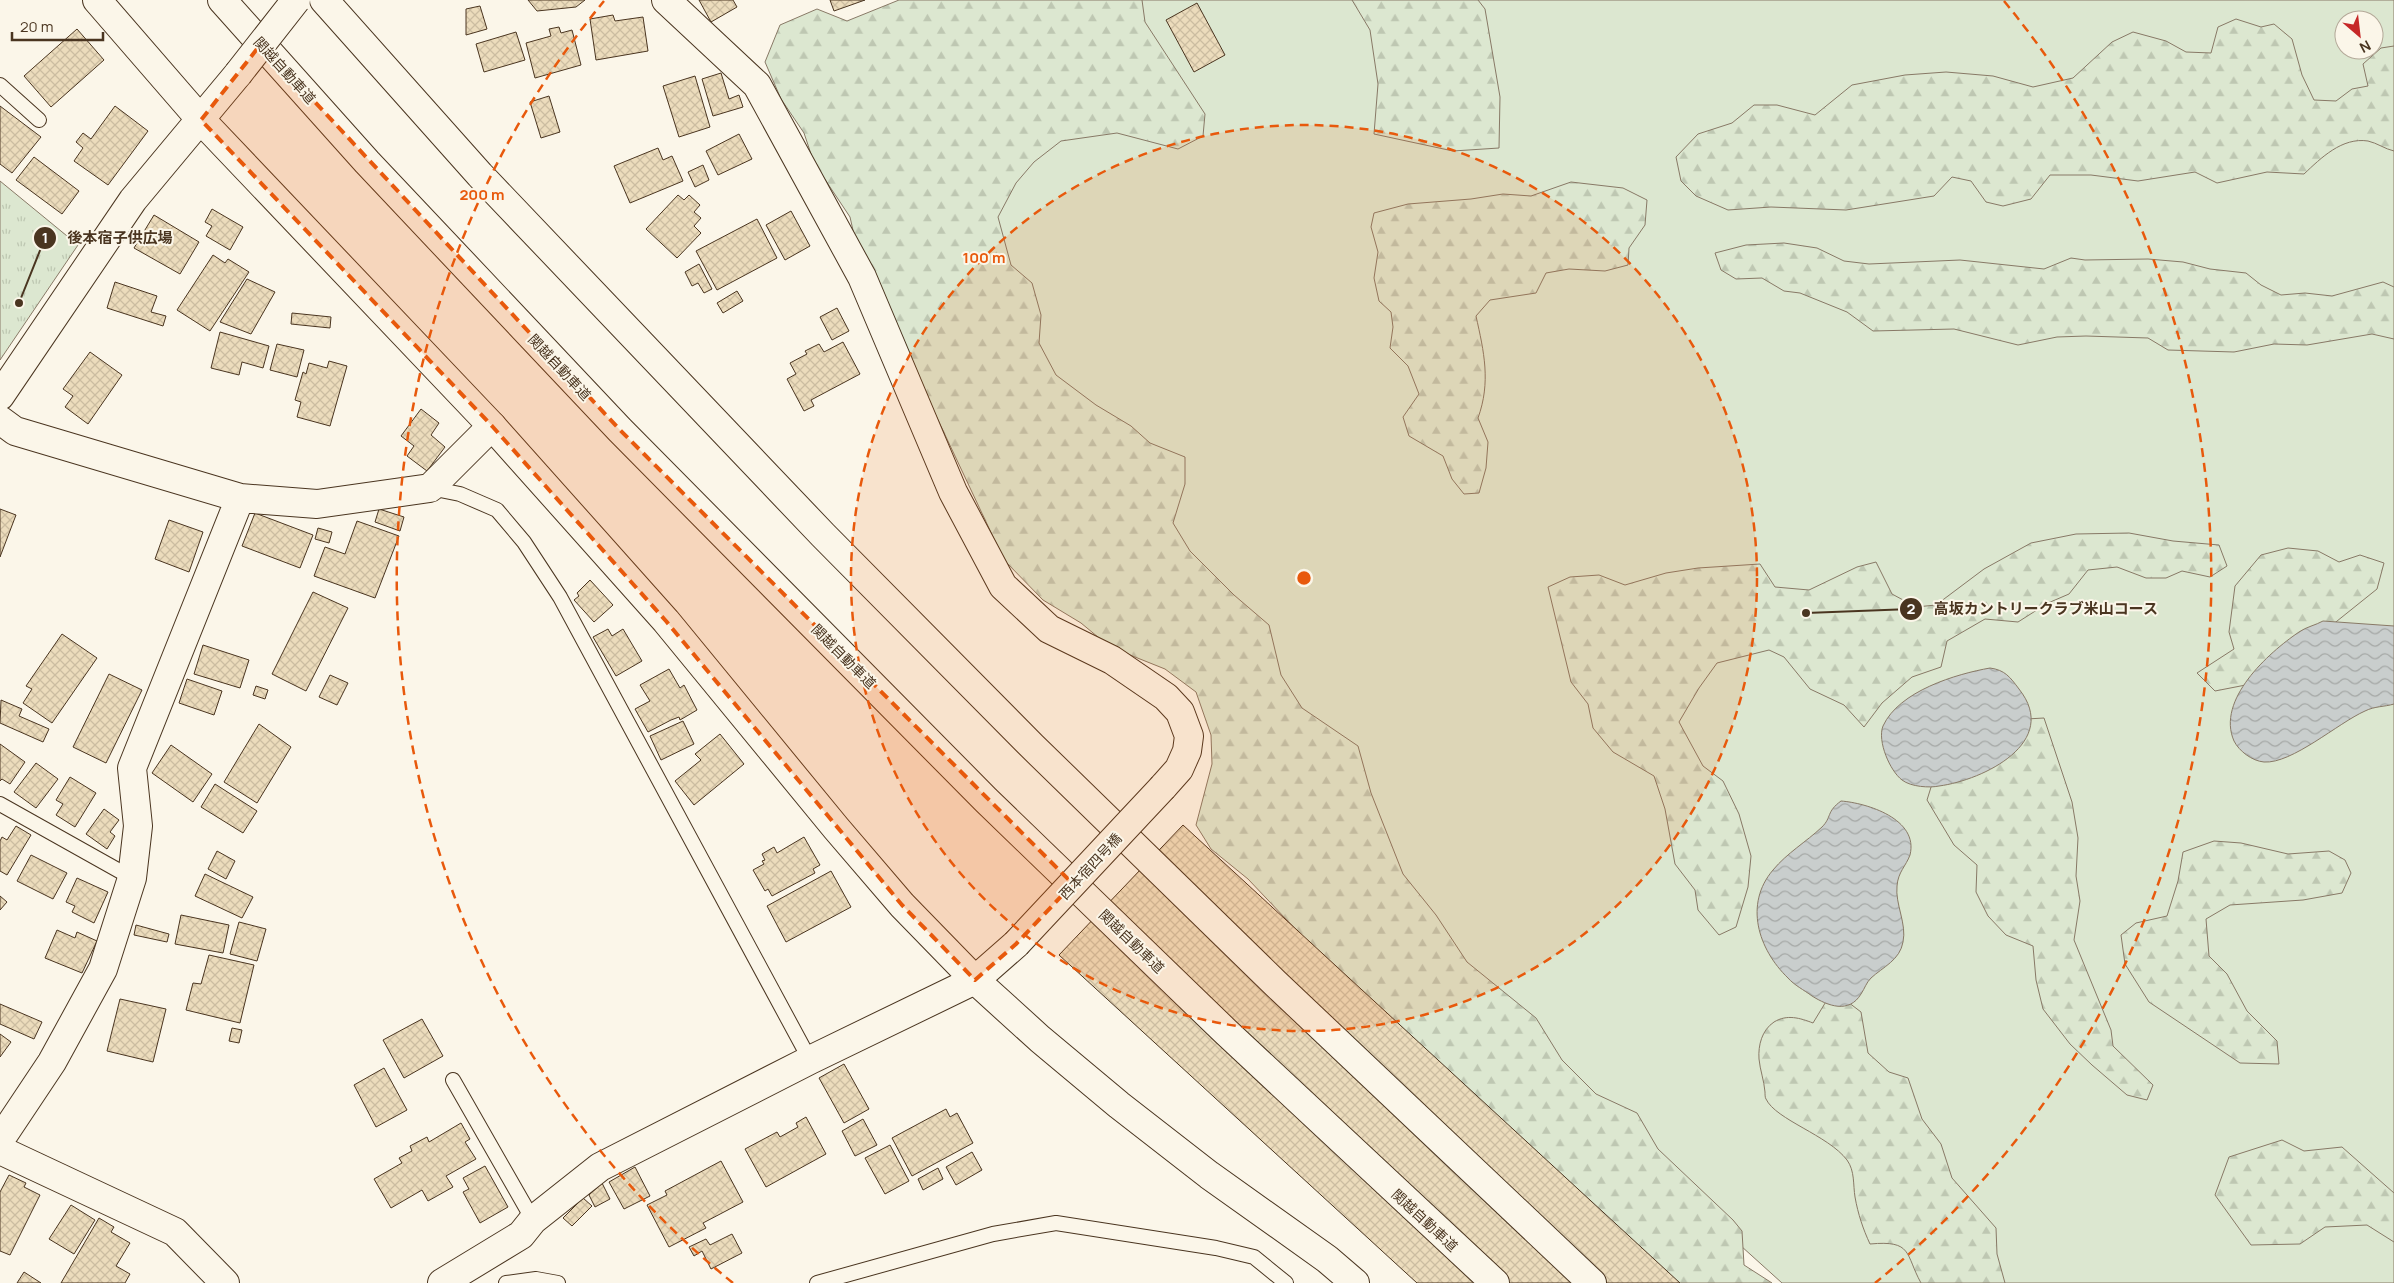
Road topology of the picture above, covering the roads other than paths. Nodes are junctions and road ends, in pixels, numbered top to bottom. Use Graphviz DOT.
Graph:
graph roads {
  1 [pos="97,0"];
  2 [pos="222,0"];
  3 [pos="296,0"];
  4 [pos="324,0"];
  5 [pos="666,0"];
  6 [pos="0,85"];
  7 [pos="39,120"];
  8 [pos="200,120"];
  9 [pos="0,396"];
  10 [pos="0,420"];
  11 [pos="492,426"];
  12 [pos="430,488"];
  13 [pos="240,498"];
  14 [pos="0,804"];
  15 [pos="132,878"];
  16 [pos="975,980"];
  17 [pos="810,1060"];
  18 [pos="453,1080"];
  19 [pos="0,1140"];
  20 [pos="0,1150"];
  21 [pos="533,1220"];
  22 [pos="225,1283"];
  23 [pos="442,1283"];
  24 [pos="506,1283"];
  25 [pos="558,1283"];
  26 [pos="818,1283"];
  27 [pos="1286,1283"];
  28 [pos="1355,1283"];
  29 [pos="1495,1283"];
  30 [pos="1592,1283"];
  1 -- 8 [label="main road"];
  2 -- 29 [label="main road, 関越自動車道"];
  3 -- 8 [label="main road, bridge"];
  4 -- 30 [label="main road"];
  5 -- 16 [label="main road, 西本宿四号橋, bridge"];
  6 -- 7 [label="lane"];
  8 -- 9 [label="main road"];
  8 -- 11 [label="main road"];
  10 -- 13 [label="main road"];
  11 -- 12 [label="main road"];
  11 -- 16 [label="main road"];
  12 -- 13 [label="main road"];
  12 -- 17 [label="lane"];
  13 -- 15 [label="main road"];
  14 -- 15 [label="lane"];
  15 -- 19 [label="main road"];
  16 -- 17 [label="main road, 西本宿四号橋"];
  16 -- 28 [label="main road"];
  17 -- 21 [label="main road, 西本宿四号橋"];
  18 -- 21 [label="lane"];
  20 -- 22 [label="main road"];
  21 -- 23 [label="main road, 西本宿四号橋"];
  24 -- 25 [label="lane"];
  26 -- 27 [label="lane"];
}
